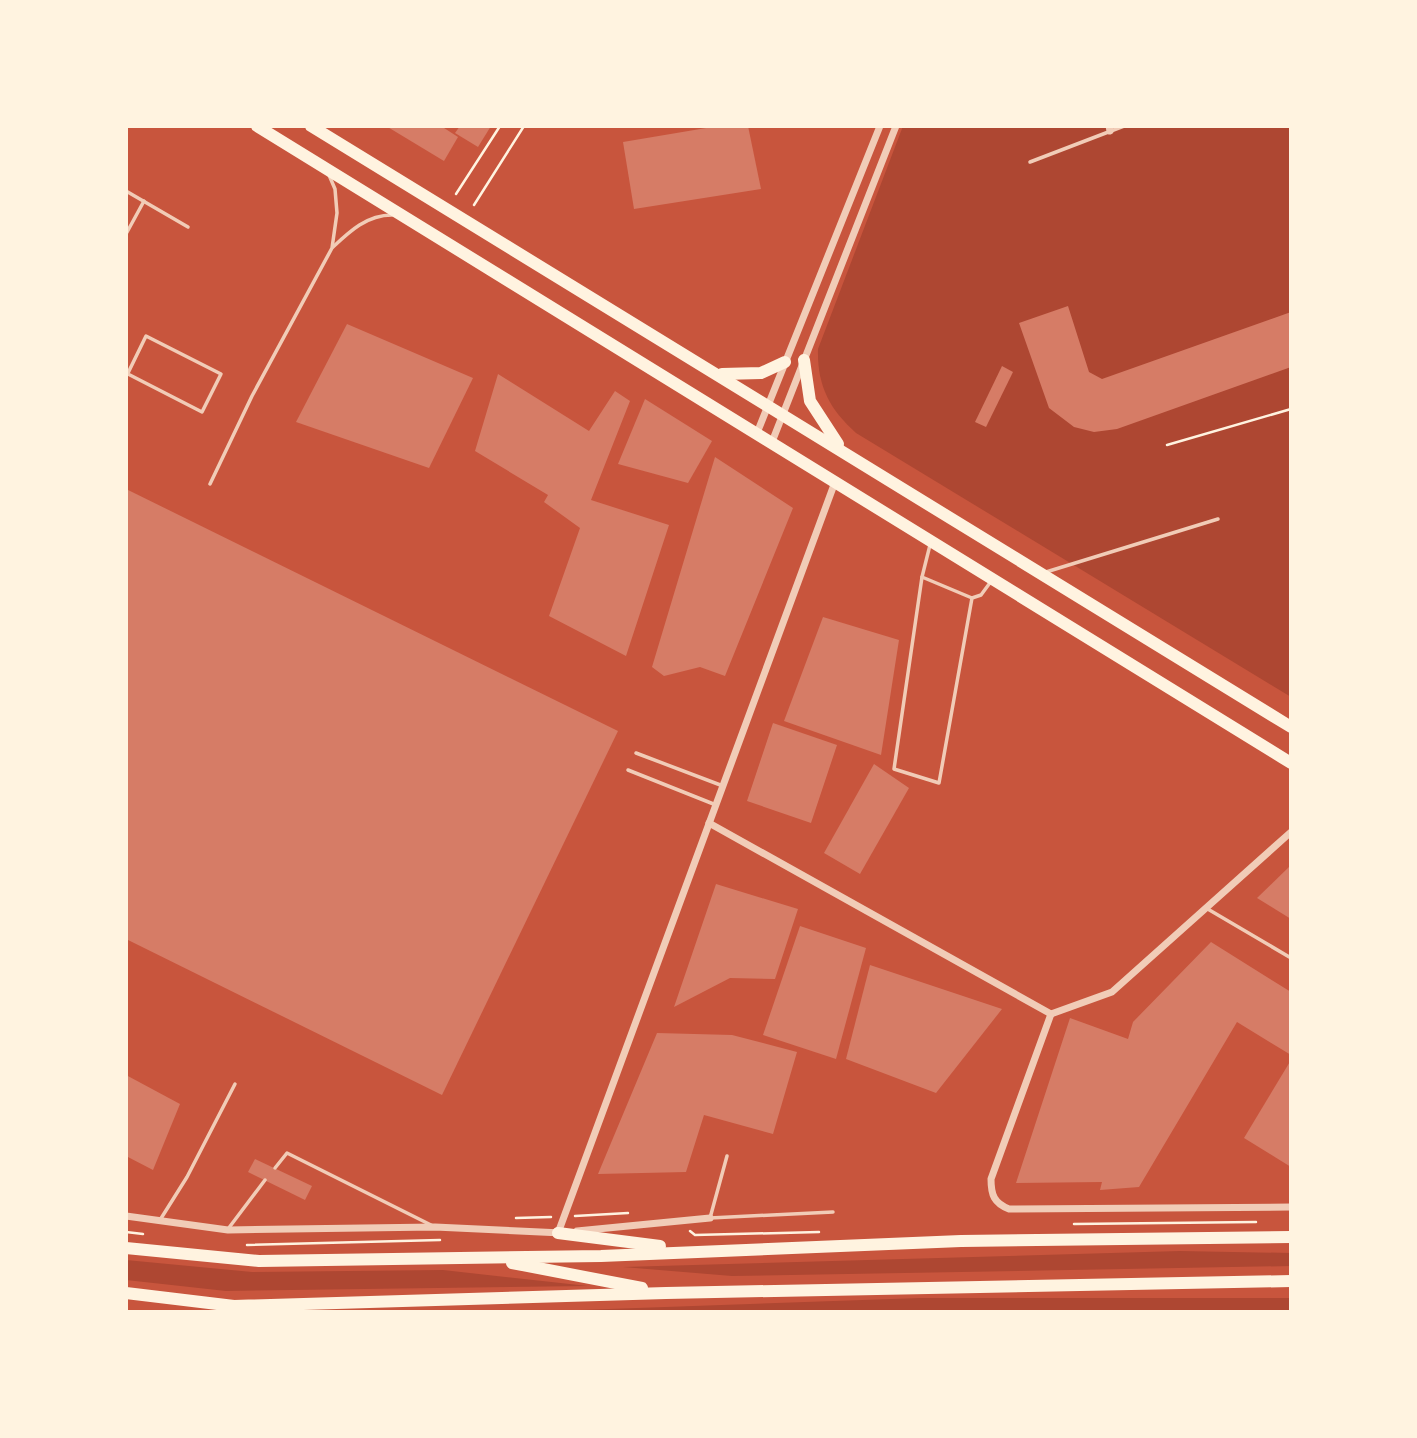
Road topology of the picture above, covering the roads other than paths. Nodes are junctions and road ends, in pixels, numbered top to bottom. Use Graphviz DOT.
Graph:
graph roads {
  1 [pos="257,126"];
  2 [pos="311,126"];
  3 [pos="880,126"];
  4 [pos="896,126"];
  5 [pos="1124,126"];
  6 [pos="1110,128"];
  7 [pos="1030,162"];
  8 [pos="325,168"];
  9 [pos="126,191"];
  10 [pos="144,201"];
  11 [pos="402,215"];
  12 [pos="188,227"];
  13 [pos="126,234"];
  14 [pos="332,248"];
  15 [pos="804,360"];
  16 [pos="785,362"];
  17 [pos="127,373"];
  18 [pos="717,373"];
  19 [pos="768,405"];
  20 [pos="783,414"];
  21 [pos="757,433"];
  22 [pos="772,442"];
  23 [pos="845,452"];
  24 [pos="835,481"];
  25 [pos="210,484"];
  26 [pos="1218,519"];
  27 [pos="931,541"];
  28 [pos="1041,573"];
  29 [pos="922,577"];
  30 [pos="993,579"];
  31 [pos="972,598"];
  32 [pos="1291,727"];
  33 [pos="636,752"];
  34 [pos="1291,763"];
  35 [pos="628,770"];
  36 [pos="723,786"];
  37 [pos="716,805"];
  38 [pos="709,823"];
  39 [pos="1291,832"];
  40 [pos="1206,908"];
  41 [pos="1291,958"];
  42 [pos="1051,1014"];
  43 [pos="235,1084"];
  44 [pos="727,1156"];
  45 [pos="275,1168"];
  46 [pos="265,1180"];
  47 [pos="1291,1207"];
  48 [pos="833,1212"];
  49 [pos="126,1216"];
  50 [pos="710,1218"];
  51 [pos="159,1222"];
  52 [pos="435,1227"];
  53 [pos="228,1230"];
  54 [pos="558,1233"];
  55 [pos="1291,1237"];
  56 [pos="126,1248"];
  57 [pos="688,1250"];
  58 [pos="486,1259"];
  59 [pos="1291,1281"];
  60 [pos="126,1293"];
  61 [pos="666,1293"];
  1 -- 8 [label="main road"];
  2 -- 18 [label="main road"];
  3 -- 16 [label="street"];
  4 -- 15 [label="street"];
  5 -- 6 [label="lane"];
  6 -- 7 [label="lane"];
  8 -- 11 [label="main road"];
  8 -- 14 [label="lane"];
  9 -- 10 [label="lane"];
  10 -- 12 [label="lane"];
  10 -- 13 [label="lane"];
  11 -- 14 [label="lane"];
  11 -- 21 [label="main road"];
  14 -- 25 [label="lane"];
  15 -- 20 [label="street"];
  15 -- 23 [label="main road"];
  16 -- 18 [label="main road"];
  16 -- 19 [label="street"];
  17 -- 17 [label="lane"];
  18 -- 19 [label="main road"];
  19 -- 20 [label="main road"];
  19 -- 21 [label="street"];
  20 -- 22 [label="street"];
  20 -- 23 [label="main road"];
  21 -- 22 [label="main road"];
  22 -- 24 [label="main road"];
  23 -- 28 [label="main road"];
  24 -- 27 [label="main road"];
  24 -- 36 [label="street"];
  26 -- 28 [label="lane"];
  27 -- 29 [label="lane"];
  27 -- 30 [label="main road"];
  28 -- 32 [label="main road"];
  29 -- 31 [label="lane"];
  29 -- 31 [label="lane"];
  30 -- 31 [label="lane"];
  30 -- 34 [label="main road"];
  33 -- 36 [label="lane"];
  35 -- 37 [label="lane"];
  36 -- 37 [label="street"];
  37 -- 38 [label="street"];
  38 -- 42 [label="street"];
  38 -- 54 [label="street"];
  39 -- 40 [label="street"];
  40 -- 41 [label="lane"];
  40 -- 42 [label="street"];
  42 -- 47 [label="street"];
  43 -- 51 [label="lane"];
  44 -- 50 [label="lane"];
  45 -- 52 [label="lane"];
  46 -- 53 [label="lane"];
  48 -- 50 [label="lane"];
  49 -- 51 [label="street"];
  50 -- 54 [label="street"];
  51 -- 53 [label="street"];
  52 -- 53 [label="street"];
  52 -- 54 [label="street"];
  54 -- 57 [label="main road"];
  55 -- 57 [label="main road"];
  56 -- 58 [label="main road"];
  57 -- 58 [label="main road"];
  58 -- 61 [label="main road"];
  59 -- 61 [label="main road"];
  60 -- 61 [label="main road"];
}
